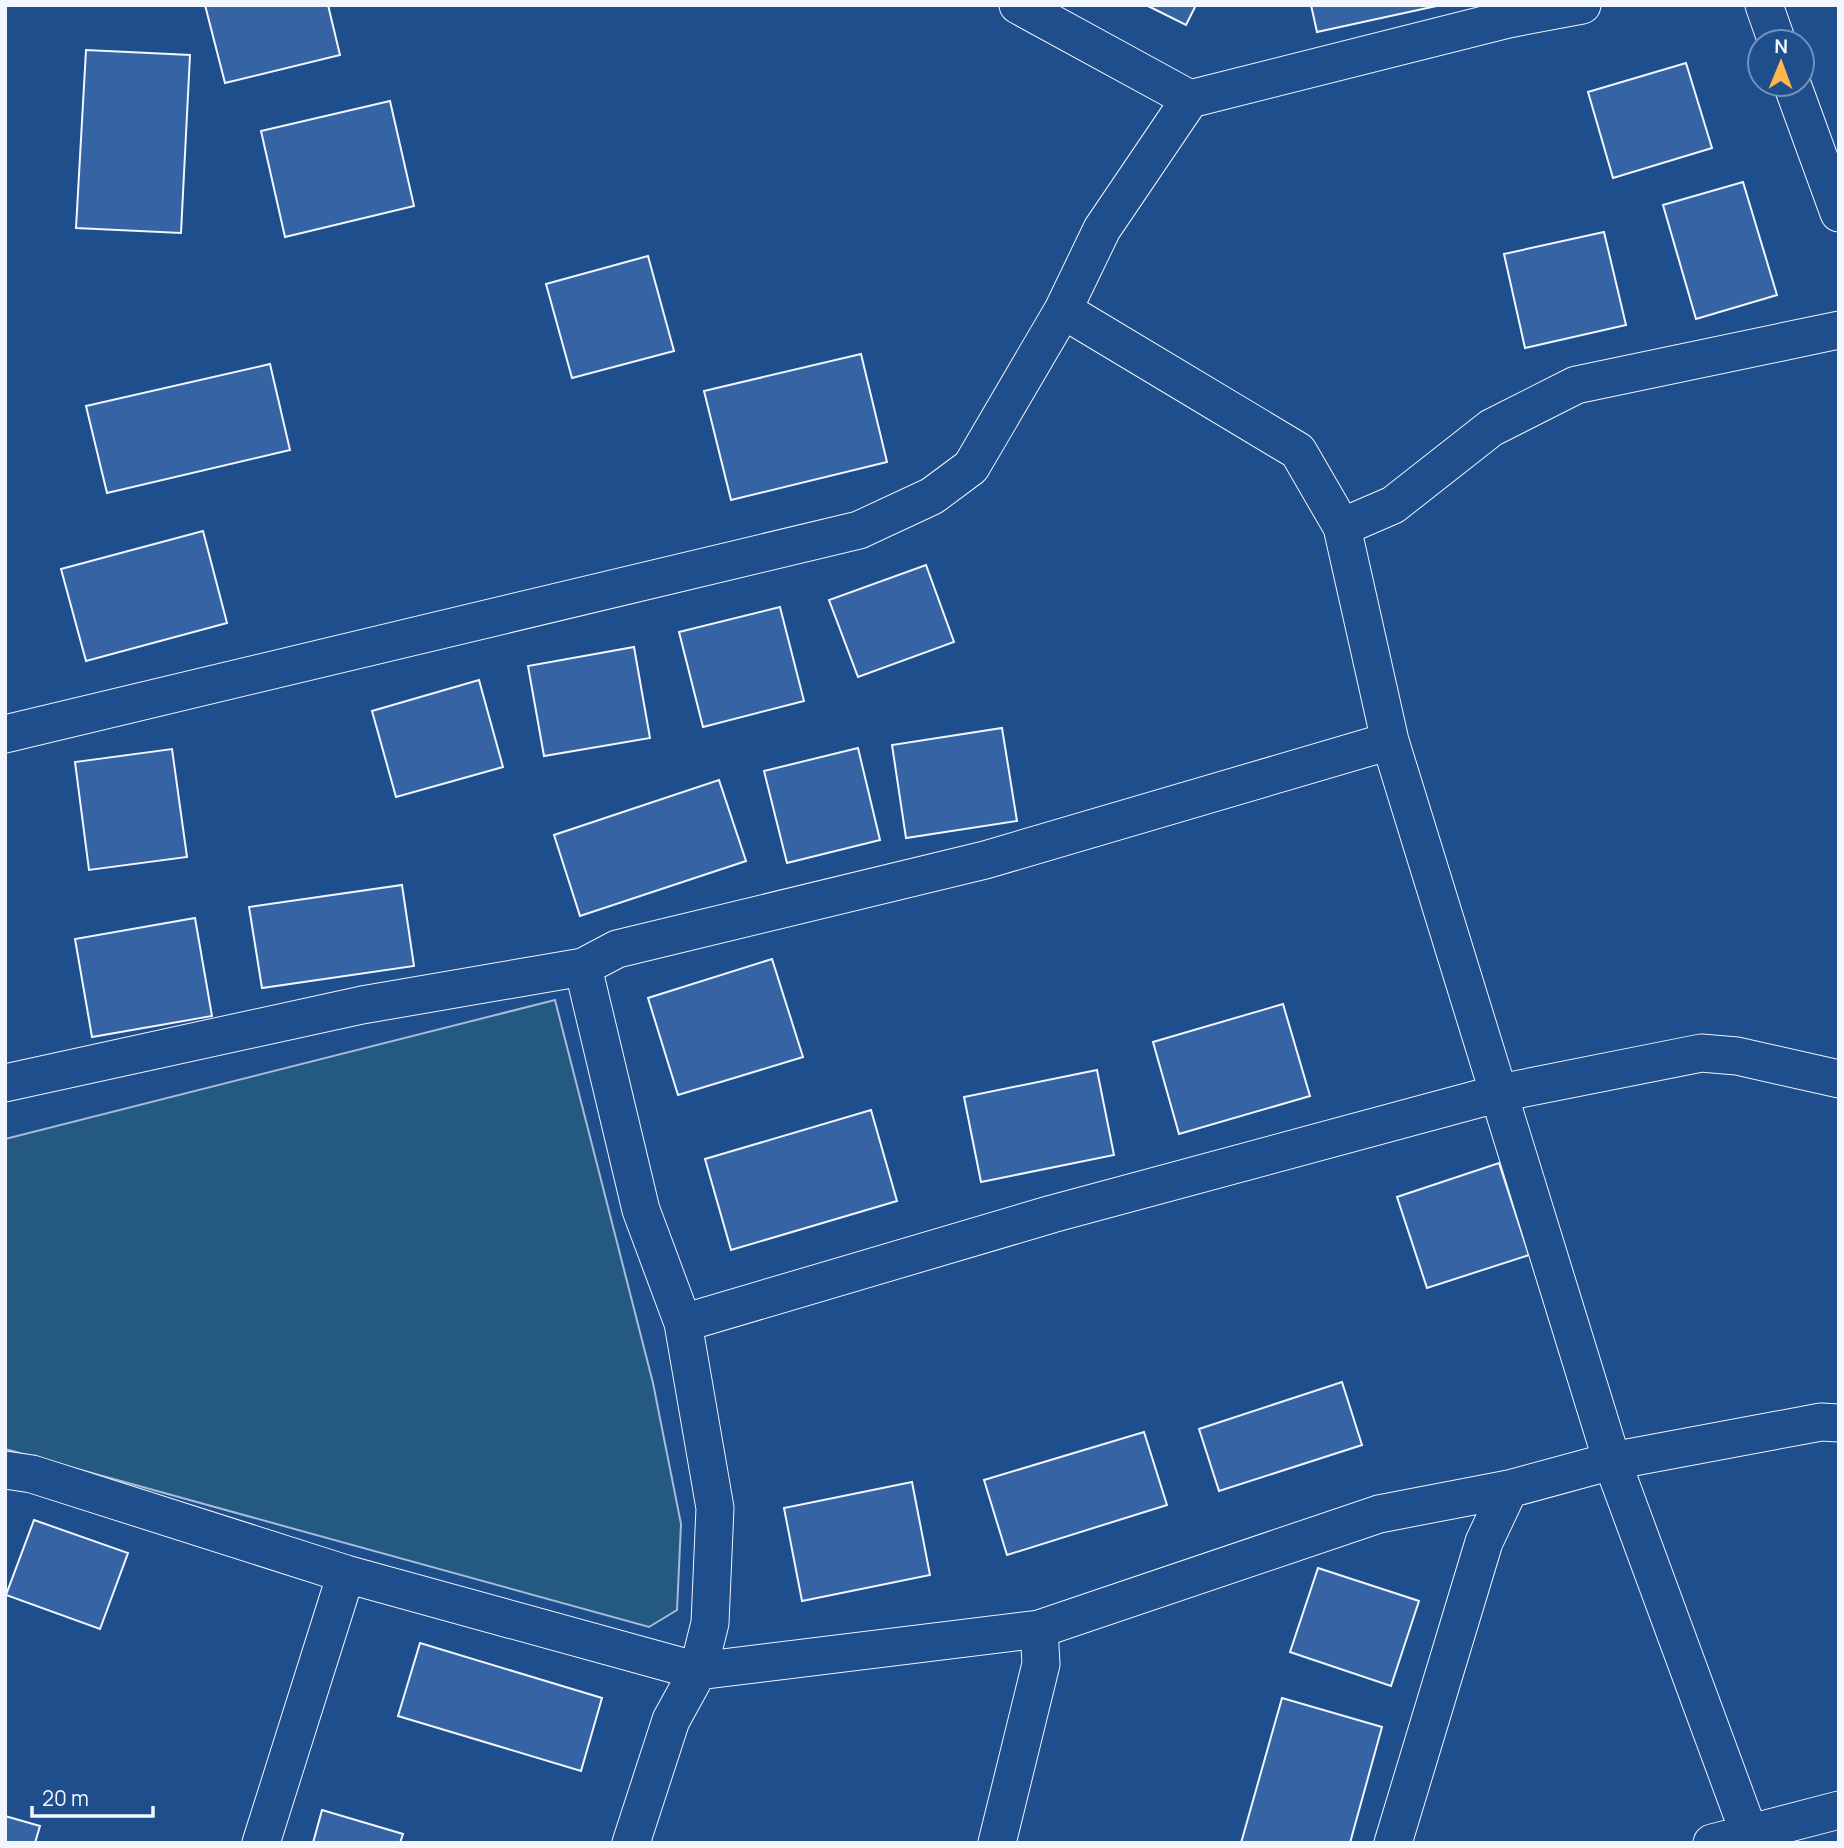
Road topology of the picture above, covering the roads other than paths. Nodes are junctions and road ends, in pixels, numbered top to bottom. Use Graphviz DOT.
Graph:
graph roads {
  1 [pos="1018,5"];
  2 [pos="1582,5"];
  3 [pos="1764,5"];
  4 [pos="1772,28"];
  5 [pos="1797,98"];
  6 [pos="1190,99"];
  7 [pos="1839,213"];
  8 [pos="1062,310"];
  9 [pos="1839,330"];
  10 [pos="1342,527"];
  11 [pos="5,734"];
  12 [pos="1390,741"];
  13 [pos="583,967"];
  14 [pos="1839,1079"];
  15 [pos="5,1083"];
  16 [pos="1500,1093"];
  17 [pos="682,1323"];
  18 [pos="1839,1423"];
  19 [pos="1612,1461"];
  20 [pos="5,1471"];
  21 [pos="1510,1489"];
  22 [pos="346,1574"];
  23 [pos="1040,1629"];
  24 [pos="698,1671"];
  25 [pos="1839,1810"];
  26 [pos="1749,1833"];
  27 [pos="261,1843"];
  28 [pos="631,1843"];
  29 [pos="997,1843"];
  30 [pos="1393,1843"];
  31 [pos="1712,1843"];
  1 -- 6 [label="street"];
  2 -- 6 [label="street"];
  3 -- 4 [label="street"];
  5 -- 7 [label="street"];
  6 -- 8 [label="street"];
  8 -- 10 [label="street"];
  8 -- 11 [label="street"];
  9 -- 10 [label="street"];
  10 -- 12 [label="street"];
  12 -- 13 [label="street"];
  12 -- 16 [label="street"];
  13 -- 15 [label="street"];
  13 -- 17 [label="street"];
  14 -- 16 [label="street"];
  16 -- 17 [label="street"];
  16 -- 19 [label="street"];
  17 -- 24 [label="street"];
  18 -- 19 [label="street"];
  19 -- 21 [label="street"];
  19 -- 26 [label="street"];
  20 -- 22 [label="street"];
  21 -- 23 [label="street"];
  21 -- 30 [label="street"];
  22 -- 24 [label="street"];
  22 -- 27 [label="street"];
  23 -- 24 [label="street"];
  23 -- 29 [label="street"];
  24 -- 28 [label="street"];
  25 -- 26 [label="street"];
  26 -- 31 [label="street"];
}
